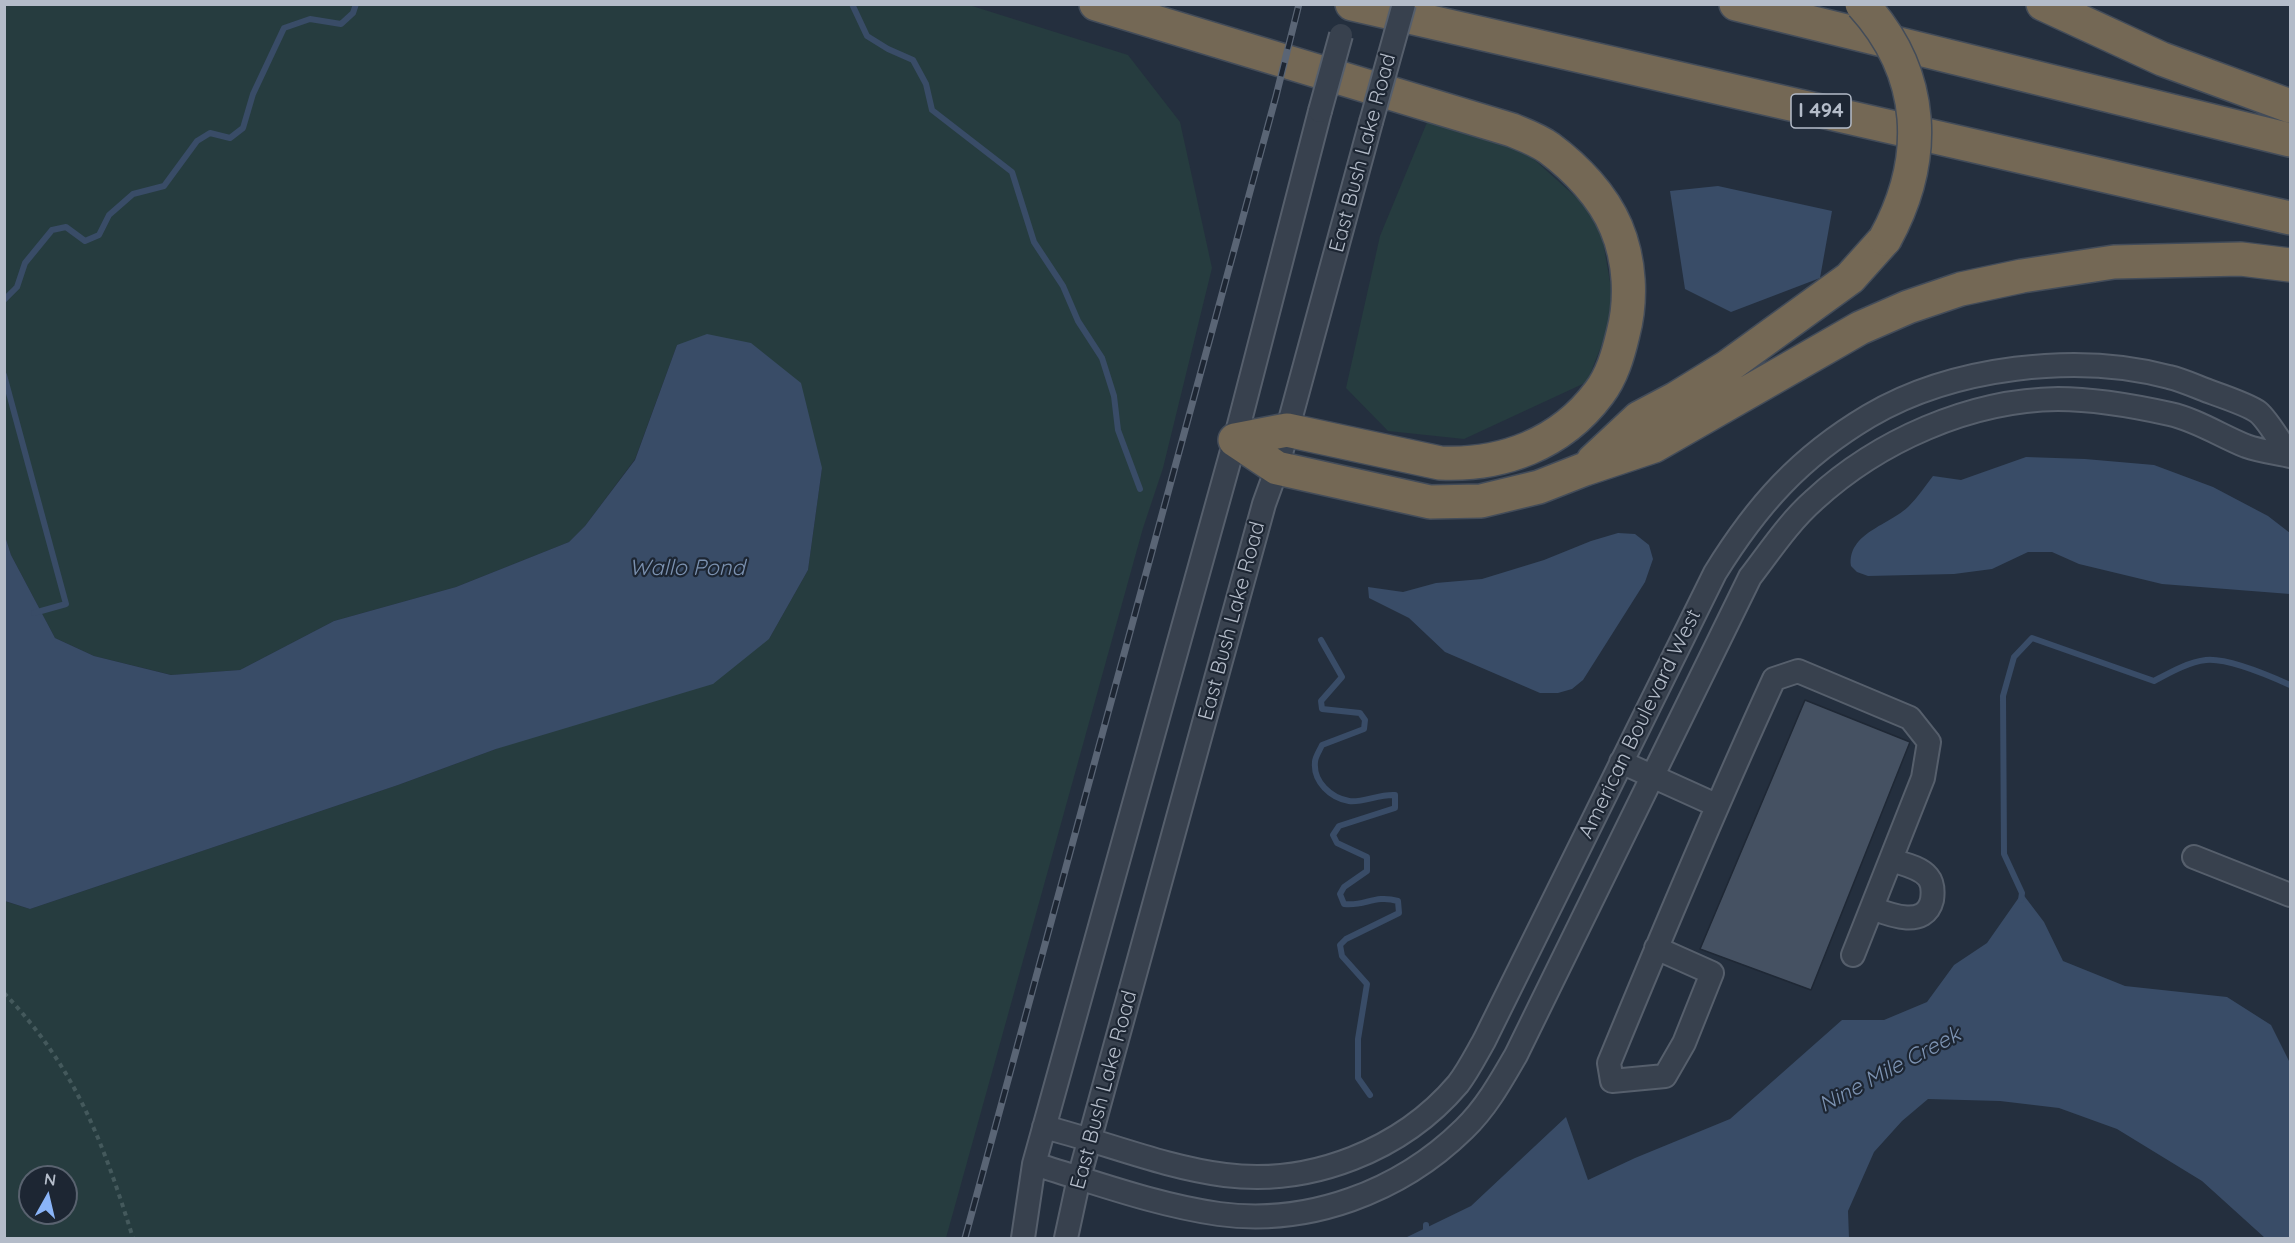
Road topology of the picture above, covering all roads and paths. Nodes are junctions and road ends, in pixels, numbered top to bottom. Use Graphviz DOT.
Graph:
graph roads {
  1 [pos="1096,4"];
  2 [pos="1351,4"];
  3 [pos="1404,4"];
  4 [pos="1736,4"];
  5 [pos="1862,4"];
  6 [pos="2043,4"];
  7 [pos="2290,106"];
  8 [pos="2290,140"];
  9 [pos="2290,218"];
  10 [pos="2290,264"];
  11 [pos="1287,430"];
  12 [pos="1235,440"];
  13 [pos="1277,468"];
  14 [pos="1585,469"];
  15 [pos="1621,762"];
  16 [pos="1654,776"];
  17 [pos="1716,805"];
  18 [pos="2194,857"];
  19 [pos="1891,860"];
  20 [pos="2290,895"];
  21 [pos="1872,908"];
  22 [pos="1656,948"];
  23 [pos="1853,956"];
  24 [pos="4,993"];
  25 [pos="1044,1127"];
  26 [pos="1090,1139"];
  27 [pos="1034,1164"];
  28 [pos="1079,1178"];
  29 [pos="133,1239"];
  30 [pos="1023,1239"];
  31 [pos="1066,1239"];
  1 -- 11 [label="highway"];
  2 -- 9 [label="highway, I 494"];
  2 -- 12 [label="street, bridge"];
  3 -- 11 [label="street, East Bush Lake Road, bridge"];
  4 -- 8 [label="highway"];
  5 -- 14 [label="highway, bridge"];
  6 -- 7 [label="highway"];
  10 -- 14 [label="highway"];
  11 -- 12 [label="highway"];
  11 -- 13 [label="street, East Bush Lake Road"];
  12 -- 13 [label="highway"];
  12 -- 25 [label="street"];
  13 -- 14 [label="highway"];
  13 -- 26 [label="street, East Bush Lake Road"];
  15 -- 16 [label="street"];
  15 -- 16 [label="street, American Boulevard West"];
  15 -- 26 [label="street, American Boulevard West"];
  16 -- 17 [label="street"];
  16 -- 28 [label="street, American Boulevard West"];
  17 -- 19 [label="street"];
  17 -- 22 [label="street"];
  18 -- 20 [label="street"];
  19 -- 21 [label="street"];
  19 -- 21 [label="street"];
  21 -- 23 [label="street"];
  22 -- 22 [label="street"];
  24 -- 29 [label="path"];
  25 -- 26 [label="street, American Boulevard West"];
  25 -- 27 [label="street"];
  26 -- 28 [label="street, East Bush Lake Road"];
  27 -- 28 [label="street, American Boulevard West"];
  27 -- 30 [label="street"];
  28 -- 31 [label="street, East Bush Lake Road"];
}
